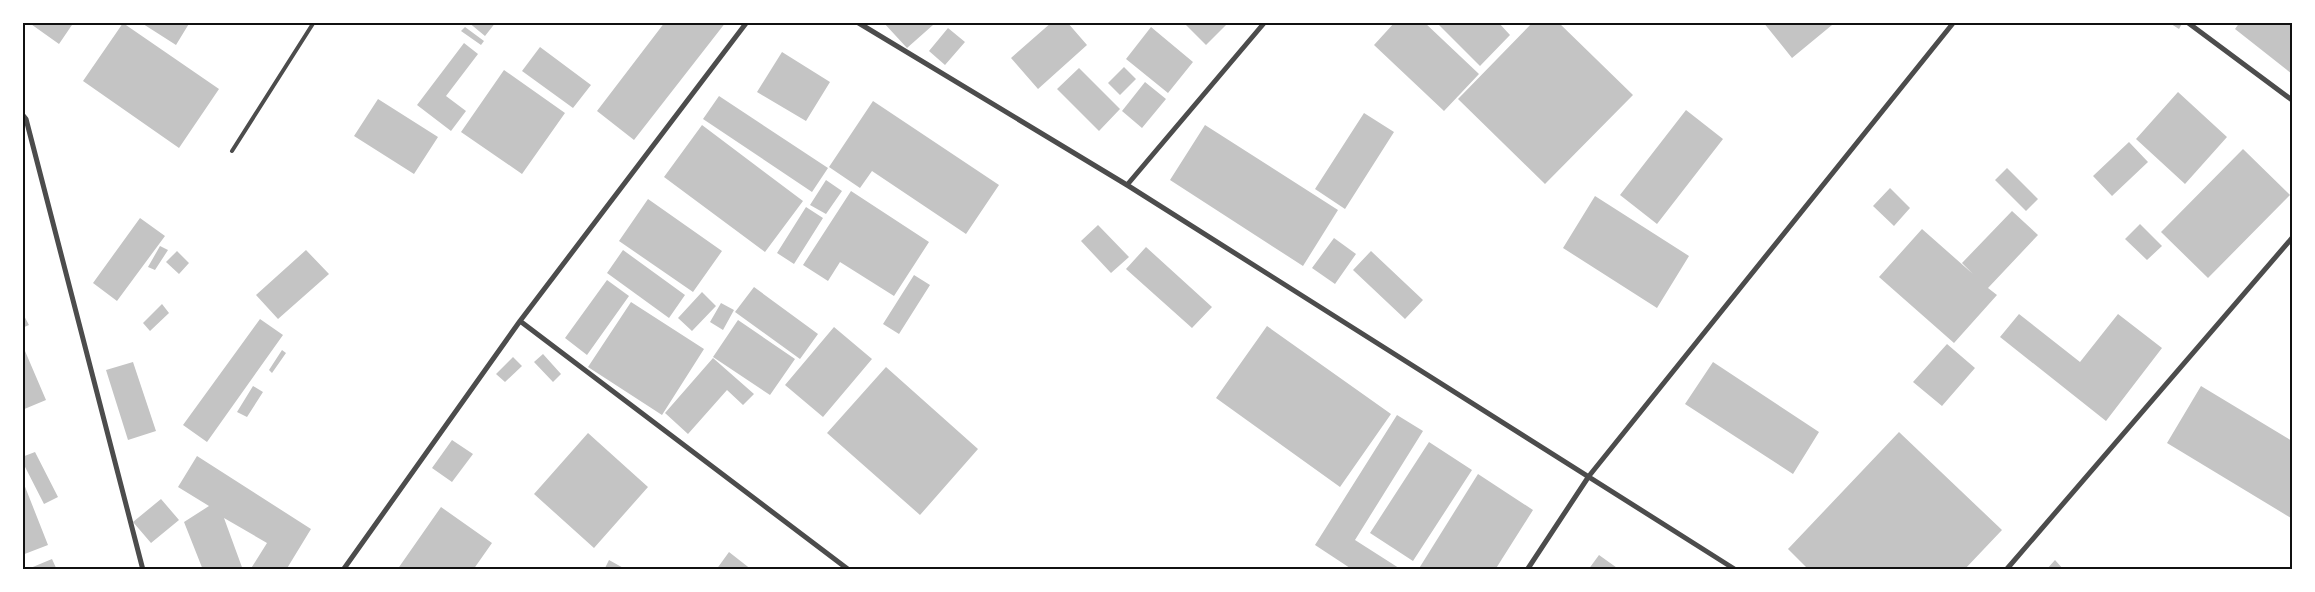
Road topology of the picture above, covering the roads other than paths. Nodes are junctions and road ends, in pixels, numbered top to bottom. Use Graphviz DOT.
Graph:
graph roads {
  1 [pos="314,22"];
  2 [pos="747,22"];
  3 [pos="857,22"];
  4 [pos="1265,22"];
  5 [pos="1954,22"];
  6 [pos="2187,22"];
  7 [pos="2292,100"];
  8 [pos="22,114"];
  9 [pos="232,150"];
  10 [pos="1127,185"];
  11 [pos="2292,238"];
  12 [pos="520,321"];
  13 [pos="1589,476"];
  14 [pos="143,570"];
  15 [pos="343,570"];
  16 [pos="849,570"];
  17 [pos="1527,570"];
  18 [pos="1736,570"];
  19 [pos="2006,570"];
  1 -- 9 [label="lane"];
  2 -- 12 [label="street"];
  3 -- 10 [label="street"];
  4 -- 10 [label="street"];
  5 -- 13 [label="street"];
  6 -- 7 [label="street"];
  8 -- 14 [label="street"];
  10 -- 13 [label="street"];
  11 -- 19 [label="street"];
  12 -- 15 [label="street"];
  12 -- 16 [label="street"];
  13 -- 17 [label="street"];
  13 -- 18 [label="street"];
}
